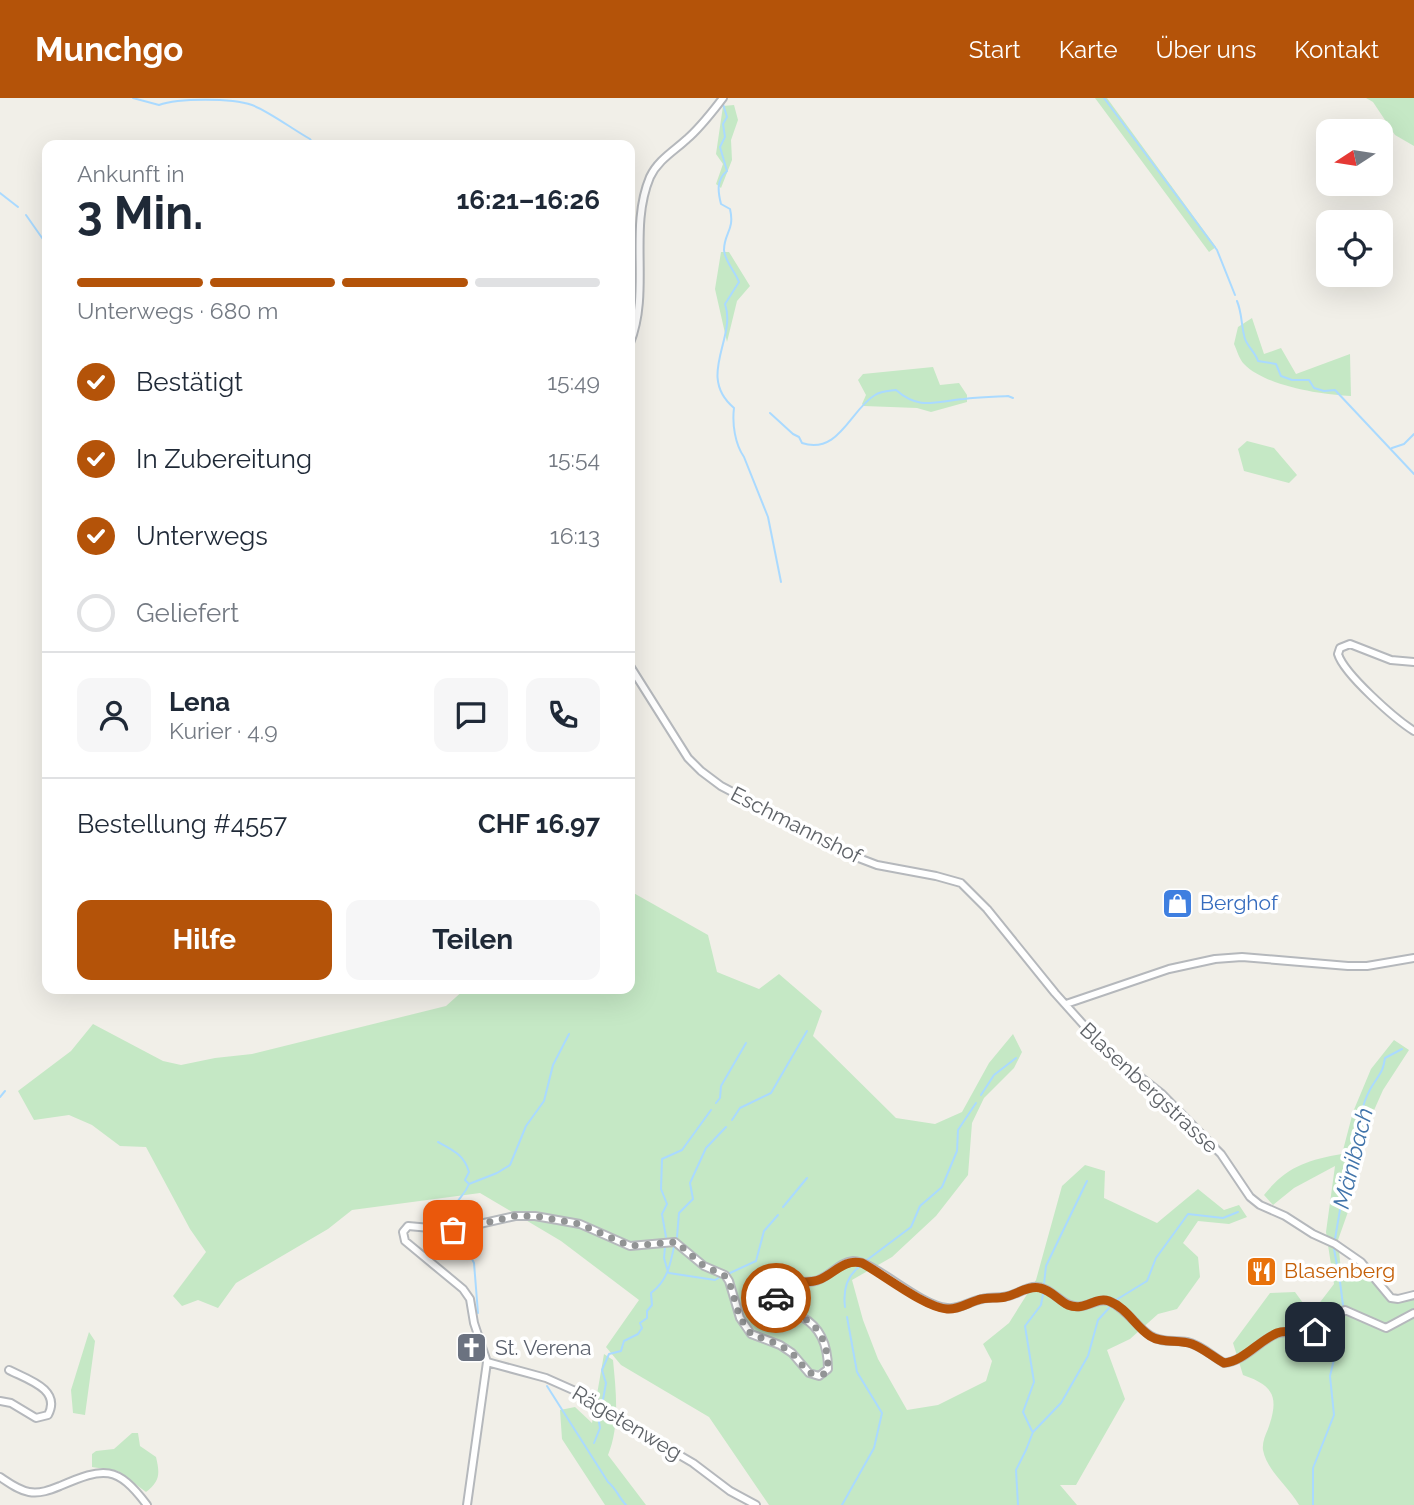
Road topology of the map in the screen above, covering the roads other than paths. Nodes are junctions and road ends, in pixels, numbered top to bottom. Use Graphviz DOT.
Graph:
graph roads {
  1 [pos="721,100"];
  2 [pos="635,316"];
  3 [pos="1414,662"];
  4 [pos="635,674"];
  5 [pos="1414,731"];
  6 [pos="1414,958"];
  7 [pos="1066,1004"];
  8 [pos="1414,1295"];
  9 [pos="1414,1313"];
  10 [pos="487,1362"];
  11 [pos="9,1370"];
  12 [pos="0,1401"];
  13 [pos="3,1479"];
  14 [pos="1,1488"];
  15 [pos="147,1505"];
  16 [pos="467,1505"];
  17 [pos="756,1505"];
  1 -- 2 [label="street"];
  3 -- 5 [label="street"];
  4 -- 7 [label="street, Eschmannshof"];
  6 -- 7 [label="street, Blasenbergstrasse"];
  7 -- 8 [label="street, Blasenbergstrasse"];
  9 -- 10 [label="street"];
  10 -- 16 [label="street"];
  10 -- 17 [label="street, Rägetenweg"];
  11 -- 12 [label="street"];
  13 -- 14 [label="street"];
  13 -- 15 [label="street"];
}
